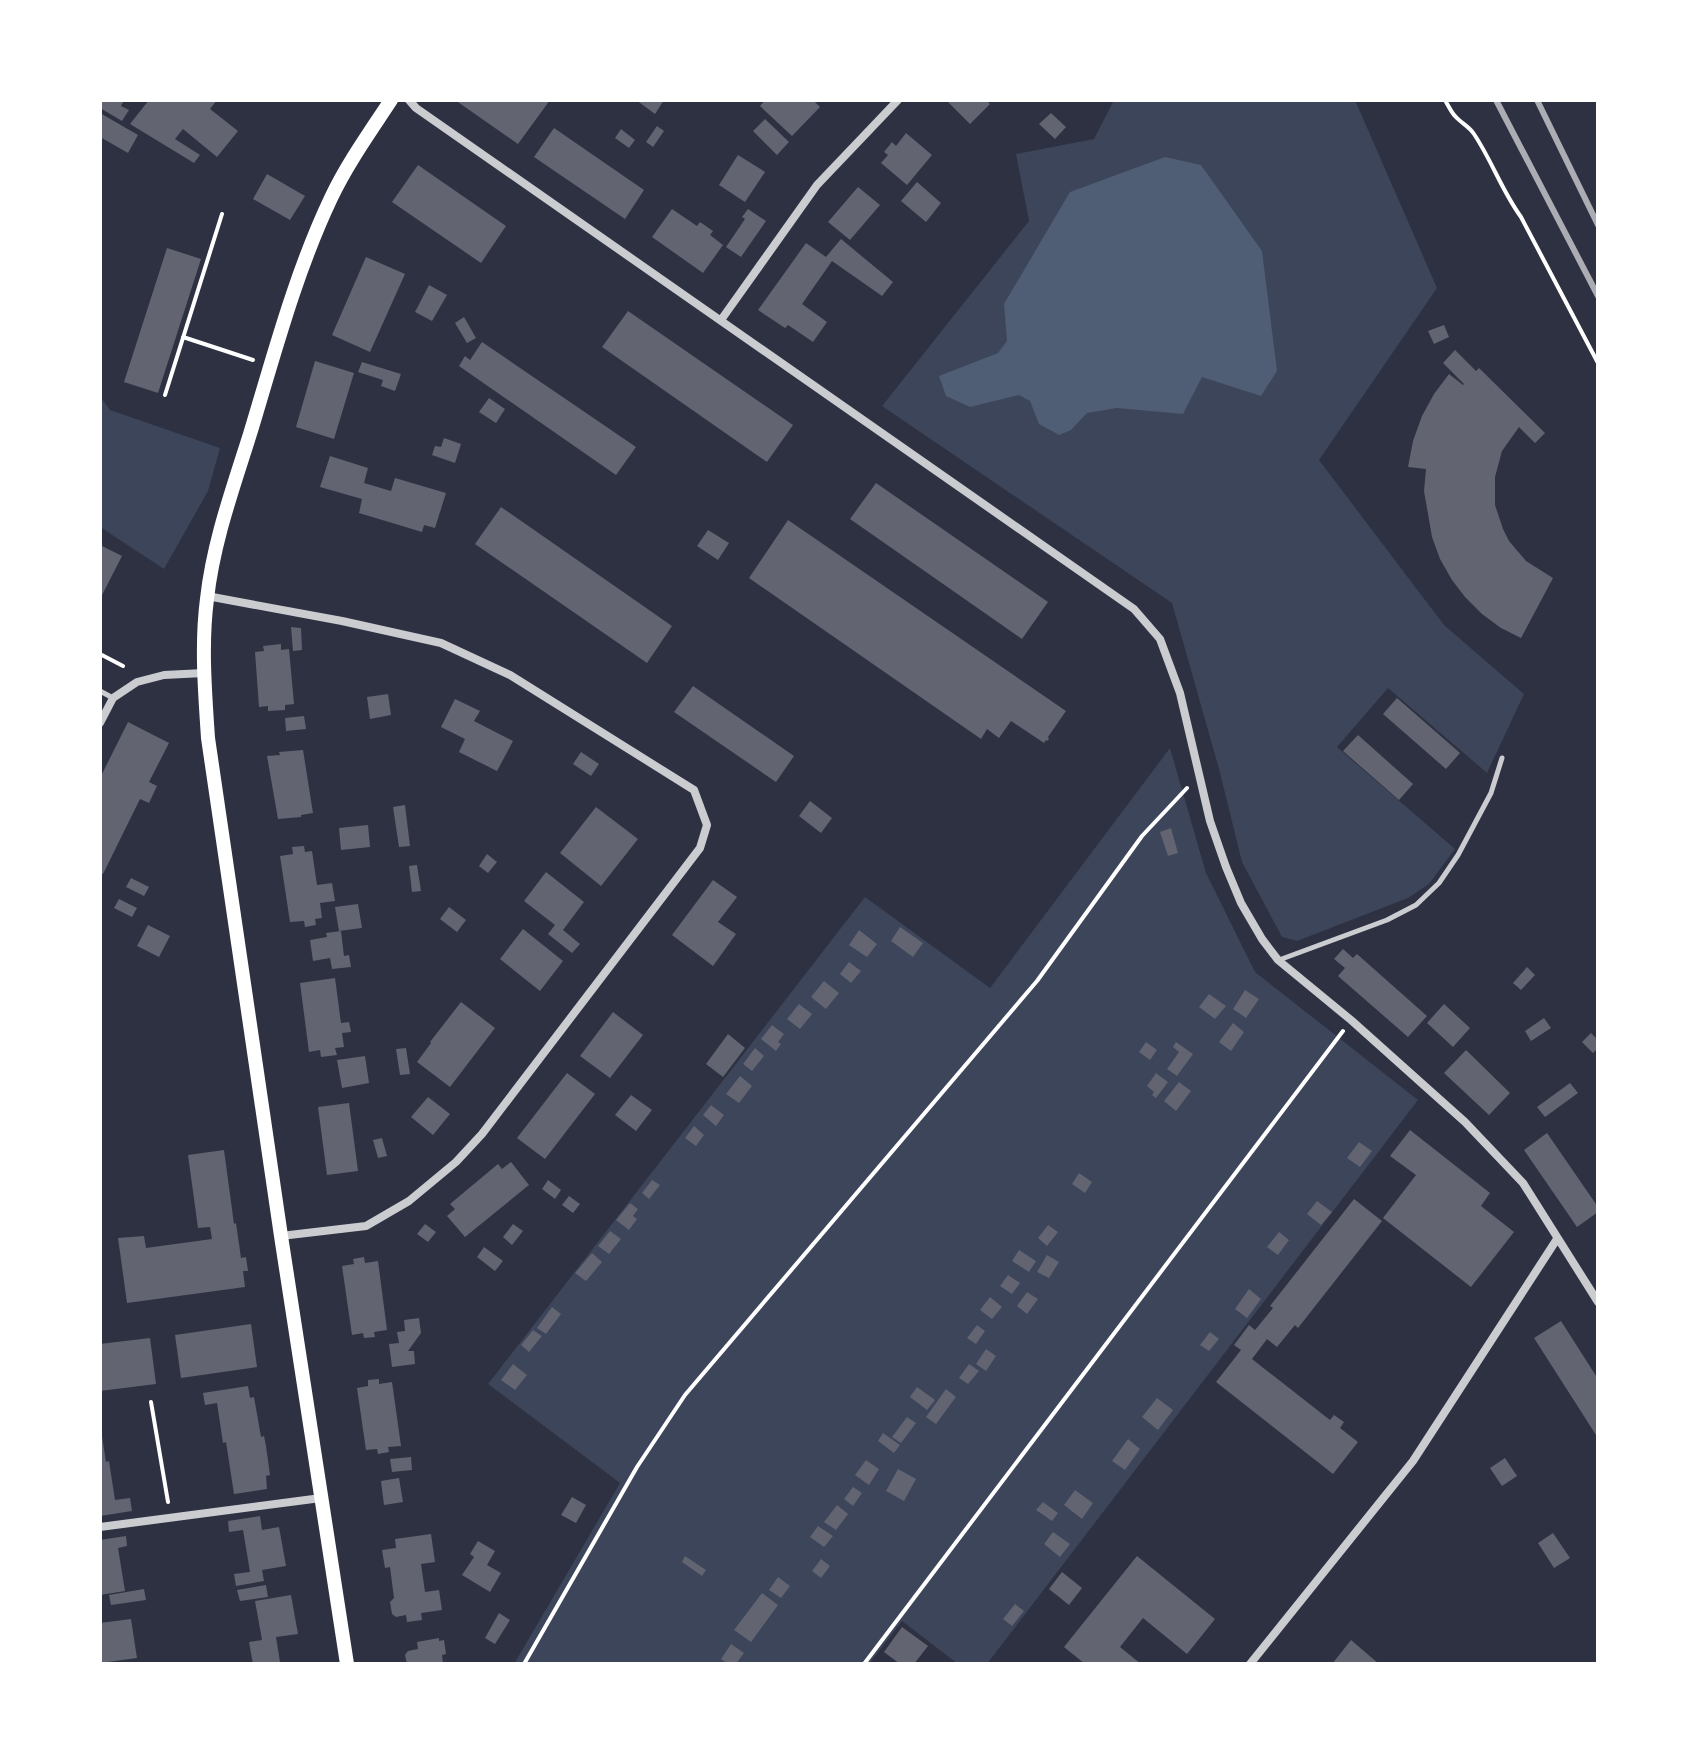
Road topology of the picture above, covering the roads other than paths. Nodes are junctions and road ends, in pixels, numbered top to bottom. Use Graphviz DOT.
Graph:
graph roads {
  1 [pos="391,100"];
  2 [pos="409,100"];
  3 [pos="898,100"];
  4 [pos="721,320"];
  5 [pos="207,596"];
  6 [pos="204,673"];
  7 [pos="100,691"];
  8 [pos="113,698"];
  9 [pos="100,723"];
  10 [pos="1502,758"];
  11 [pos="1278,960"];
  12 [pos="281,1236"];
  13 [pos="1557,1239"];
  14 [pos="1598,1302"];
  15 [pos="321,1498"];
  16 [pos="100,1527"];
  17 [pos="347,1664"];
  18 [pos="1250,1664"];
  1 -- 5 [label="main road"];
  2 -- 4 [label="street"];
  3 -- 4 [label="street"];
  4 -- 11 [label="street"];
  5 -- 6 [label="main road"];
  5 -- 12 [label="street"];
  6 -- 8 [label="street"];
  6 -- 12 [label="main road"];
  7 -- 8 [label="lane"];
  8 -- 9 [label="street"];
  10 -- 11 [label="lane"];
  11 -- 13 [label="street"];
  12 -- 15 [label="main road"];
  13 -- 14 [label="street"];
  13 -- 18 [label="street"];
  15 -- 16 [label="street"];
  15 -- 17 [label="main road"];
}
